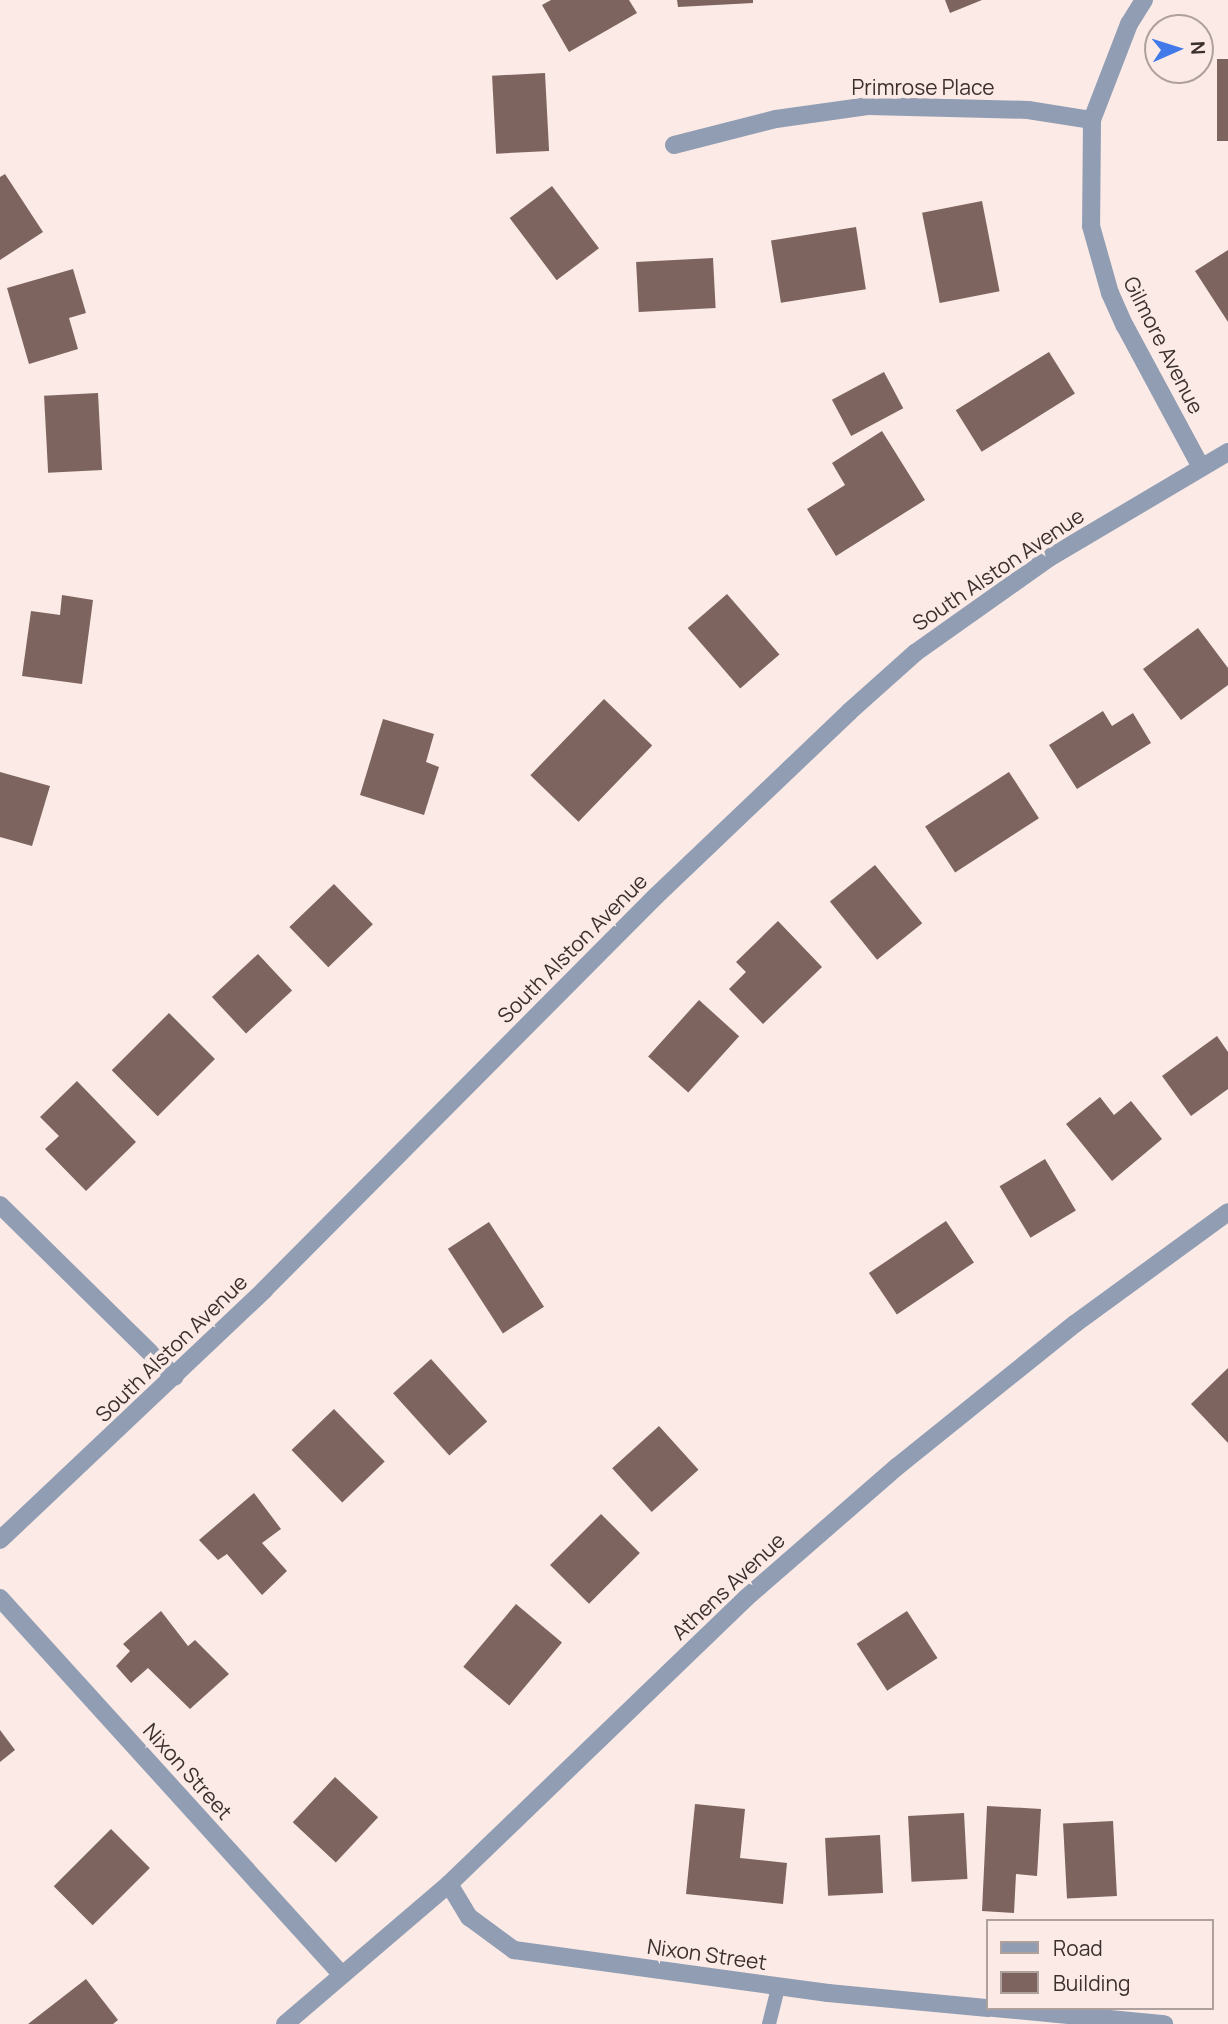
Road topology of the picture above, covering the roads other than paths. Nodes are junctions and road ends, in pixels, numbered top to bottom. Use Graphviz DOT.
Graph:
graph roads {
  1 [pos="1144,0"];
  2 [pos="1092,120"];
  3 [pos="674,145"];
  4 [pos="1228,452"];
  5 [pos="1201,467"];
  6 [pos="0,1205"];
  7 [pos="1228,1212"];
  8 [pos="175,1377"];
  9 [pos="0,1540"];
  10 [pos="0,1598"];
  11 [pos="449,1884"];
  12 [pos="342,1975"];
  13 [pos="778,1987"];
  14 [pos="986,2008"];
  15 [pos="1015,2010"];
  16 [pos="285,2024"];
  17 [pos="769,2024"];
  18 [pos="1164,2024"];
  1 -- 2 [label="street, Gilmore Avenue"];
  2 -- 3 [label="street, Primrose Place"];
  2 -- 5 [label="street, Gilmore Avenue"];
  4 -- 5 [label="street, South Alston Avenue"];
  5 -- 8 [label="street, South Alston Avenue"];
  6 -- 8 [label="street"];
  7 -- 11 [label="street, Athens Avenue"];
  8 -- 9 [label="street, South Alston Avenue"];
  10 -- 12 [label="street, Nixon Street"];
  11 -- 12 [label="street, Athens Avenue"];
  11 -- 13 [label="street, Nixon Street"];
  12 -- 16 [label="street, Athens Avenue"];
  13 -- 14 [label="street, Nixon Street"];
  13 -- 17 [label="lane"];
  15 -- 18 [label="street"];
}
